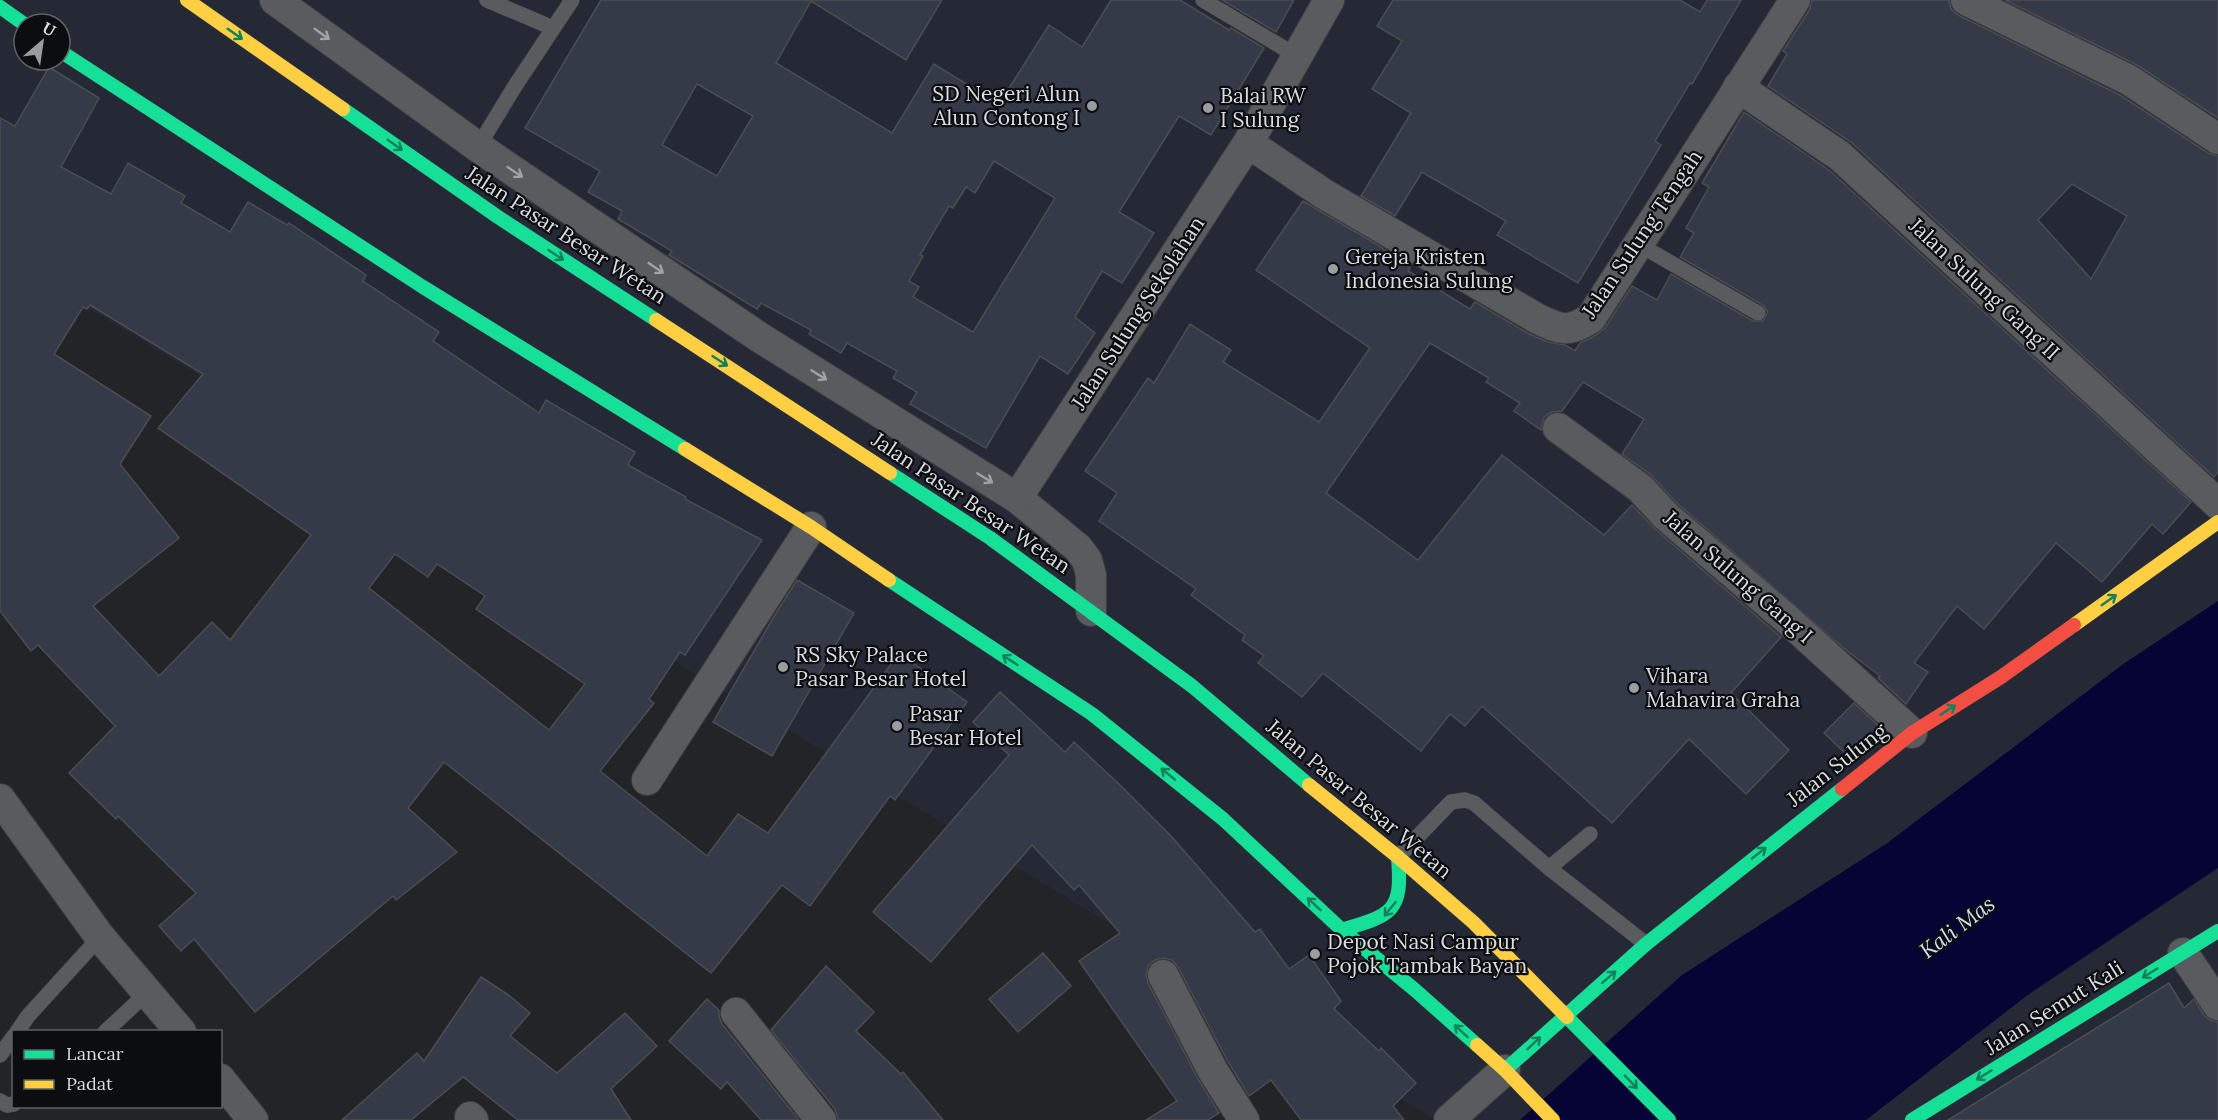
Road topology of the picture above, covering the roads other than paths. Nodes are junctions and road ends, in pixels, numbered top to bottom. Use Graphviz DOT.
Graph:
graph roads {
  1 [pos="187,0"];
  2 [pos="274,0"];
  3 [pos="487,0"];
  4 [pos="572,0"];
  5 [pos="1203,0"];
  6 [pos="1329,0"];
  7 [pos="1795,0"];
  8 [pos="1966,0"];
  9 [pos="553,28"];
  10 [pos="1297,56"];
  11 [pos="72,59"];
  12 [pos="1738,87"];
  13 [pos="2218,139"];
  14 [pos="1248,143"];
  15 [pos="478,147"];
  16 [pos="608,235"];
  17 [pos="1638,244"];
  18 [pos="583,272"];
  19 [pos="1758,313"];
  20 [pos="1558,428"];
  21 [pos="1017,498"];
  22 [pos="2218,504"];
  23 [pos="2218,522"];
  24 [pos="811,527"];
  25 [pos="1091,611"];
  26 [pos="1912,733"];
  27 [pos="646,780"];
  28 [pos="0,799"];
  29 [pos="1590,834"];
  30 [pos="1398,857"];
  31 [pos="1549,868"];
  32 [pos="1342,930"];
  33 [pos="2218,931"];
  34 [pos="100,937"];
  35 [pos="1646,945"];
  36 [pos="2183,953"];
  37 [pos="1163,975"];
  38 [pos="148,992"];
  39 [pos="2218,1005"];
  40 [pos="735,1013"];
  41 [pos="1564,1015"];
  42 [pos="18,1030"];
  43 [pos="107,1030"];
  44 [pos="179,1030"];
  45 [pos="12,1039"];
  46 [pos="0,1055"];
  47 [pos="1505,1070"];
  48 [pos="222,1081"];
  49 [pos="253,1120"];
  50 [pos="821,1120"];
  51 [pos="1244,1120"];
  52 [pos="1449,1120"];
  53 [pos="1553,1120"];
  54 [pos="1669,1120"];
  55 [pos="1912,1120"];
  1 -- 18 [label="main road, Jalan Pasar Besar Wetan, one-way"];
  2 -- 15 [label="street, one-way"];
  3 -- 9 [label="lane"];
  4 -- 9 [label="lane"];
  5 -- 10 [label="lane"];
  6 -- 10 [label="street, Jalan Sulung Sekolahan"];
  7 -- 12 [label="street, Jalan Sulung Tengah"];
  8 -- 13 [label="street"];
  9 -- 15 [label="lane"];
  10 -- 14 [label="street, Jalan Sulung Sekolahan"];
  11 -- 24 [label="main road"];
  12 -- 17 [label="street, Jalan Sulung Tengah"];
  12 -- 22 [label="street, Jalan Sulung Gang II"];
  14 -- 17 [label="street, Jalan Sulung Tengah"];
  14 -- 21 [label="street, Jalan Sulung Sekolahan"];
  15 -- 16 [label="street, one-way"];
  16 -- 18 [label="street"];
  16 -- 21 [label="street, one-way"];
  17 -- 19 [label="lane"];
  18 -- 25 [label="main road, Jalan Pasar Besar Wetan, one-way"];
  20 -- 26 [label="street, Jalan Sulung Gang I"];
  21 -- 25 [label="street"];
  26 -- 23 [label="main road, Jalan Sulung, one-way"];
  24 -- 27 [label="street"];
  32 -- 24 [label="main road, one-way"];
  25 -- 30 [label="main road, Jalan Pasar Besar Wetan"];
  35 -- 26 [label="main road, Jalan Sulung, one-way"];
  28 -- 34 [label="street"];
  29 -- 31 [label="lane"];
  30 -- 31 [label="lane"];
  30 -- 32 [label="main road, one-way"];
  30 -- 41 [label="main road, Jalan Pasar Besar Wetan"];
  31 -- 35 [label="lane"];
  47 -- 32 [label="main road, one-way"];
  33 -- 36 [label="main road, Jalan Semut Kali"];
  34 -- 38 [label="street"];
  34 -- 42 [label="lane"];
  41 -- 35 [label="main road, Jalan Sulung, one-way"];
  36 -- 39 [label="street"];
  36 -- 55 [label="main road, Jalan Semut Kali, one-way"];
  37 -- 51 [label="street"];
  38 -- 43 [label="lane"];
  38 -- 44 [label="street"];
  40 -- 50 [label="street"];
  47 -- 41 [label="main road, Jalan Sulung, one-way"];
  41 -- 54 [label="main road, Jalan Pasar Besar Wetan, one-way"];
  45 -- 46 [label="lane"];
  47 -- 52 [label="street"];
  47 -- 53 [label="main road"];
  48 -- 49 [label="street"];
}
